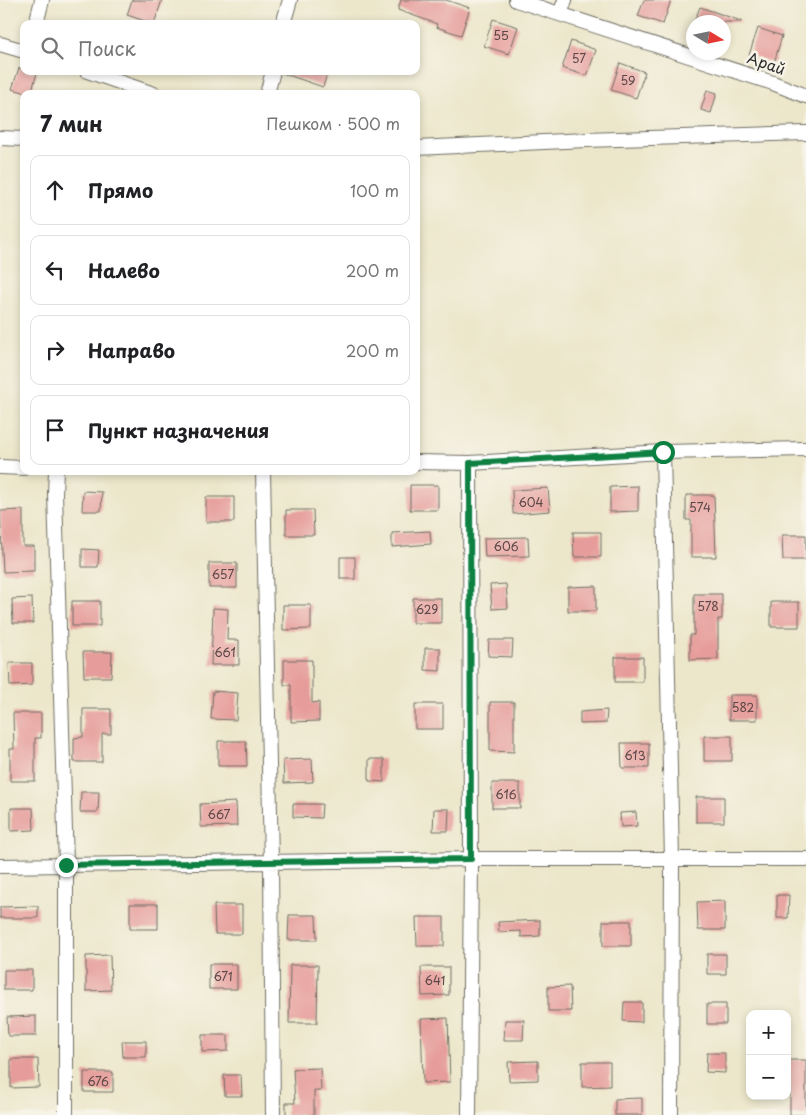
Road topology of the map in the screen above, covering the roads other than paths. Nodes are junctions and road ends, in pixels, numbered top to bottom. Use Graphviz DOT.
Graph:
graph roads {
  1 [pos="42,0"];
  2 [pos="290,0"];
  3 [pos="516,0"];
  4 [pos="565,0"];
  5 [pos="560,14"];
  6 [pos="37,20"];
  7 [pos="284,20"];
  8 [pos="0,44"];
  9 [pos="20,50"];
  10 [pos="99,75"];
  11 [pos="272,75"];
  12 [pos="142,90"];
  13 [pos="267,90"];
  14 [pos="806,96"];
  15 [pos="806,133"];
  16 [pos="0,138"];
  17 [pos="20,140"];
  18 [pos="420,148"];
  19 [pos="806,449"];
  20 [pos="663,452"];
  21 [pos="420,462"];
  22 [pos="470,463"];
  23 [pos="0,467"];
  24 [pos="20,468"];
  25 [pos="56,475"];
  26 [pos="263,475"];
  27 [pos="471,859"];
  28 [pos="806,859"];
  29 [pos="672,860"];
  30 [pos="271,862"];
  31 [pos="66,865"];
  32 [pos="0,866"];
  33 [pos="66,1115"];
  34 [pos="273,1115"];
  35 [pos="469,1115"];
  36 [pos="671,1115"];
  1 -- 6 [label="street"];
  2 -- 7 [label="street"];
  3 -- 5 [label="street, Арай"];
  4 -- 5 [label="street"];
  5 -- 14 [label="street, Арай"];
  8 -- 9 [label="street"];
  10 -- 12 [label="street"];
  11 -- 13 [label="street"];
  15 -- 18 [label="street"];
  16 -- 17 [label="street"];
  19 -- 20 [label="street"];
  20 -- 22 [label="street"];
  20 -- 29 [label="street"];
  21 -- 22 [label="street"];
  22 -- 27 [label="street"];
  23 -- 24 [label="street"];
  25 -- 31 [label="street"];
  26 -- 30 [label="street"];
  27 -- 29 [label="street"];
  27 -- 30 [label="street"];
  27 -- 35 [label="street"];
  28 -- 29 [label="street"];
  29 -- 36 [label="street"];
  30 -- 31 [label="street"];
  30 -- 34 [label="street"];
  31 -- 32 [label="street"];
  31 -- 33 [label="street"];
}
